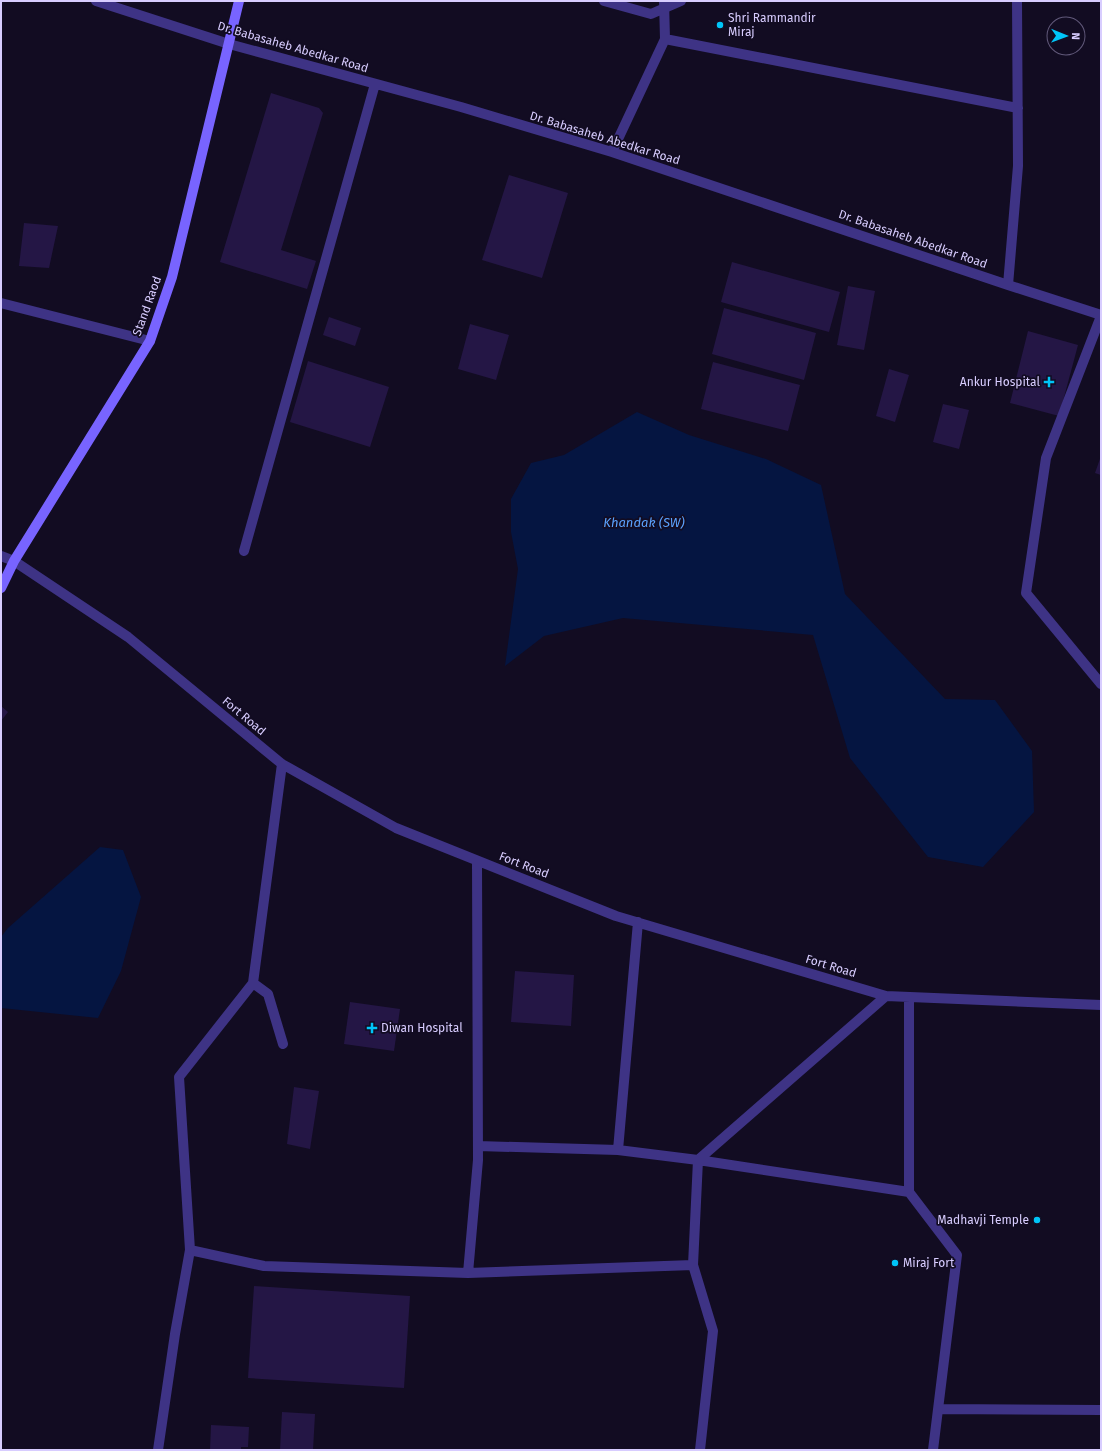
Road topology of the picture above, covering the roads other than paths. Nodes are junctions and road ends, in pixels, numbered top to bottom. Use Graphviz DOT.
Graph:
graph roads {
  1 [pos="96,1"];
  2 [pos="239,1"];
  3 [pos="604,1"];
  4 [pos="681,1"];
  5 [pos="1017,1"];
  6 [pos="663,5"];
  7 [pos="665,39"];
  8 [pos="229,44"];
  9 [pos="375,84"];
  10 [pos="1018,108"];
  11 [pos="612,152"];
  12 [pos="1008,285"];
  13 [pos="1,303"];
  14 [pos="1101,315"];
  15 [pos="150,341"];
  16 [pos="244,551"];
  17 [pos="1,556"];
  18 [pos="14,561"];
  19 [pos="1,588"];
  20 [pos="1101,684"];
  21 [pos="282,764"];
  22 [pos="477,861"];
  23 [pos="638,922"];
  24 [pos="253,983"];
  25 [pos="886,996"];
  26 [pos="909,997"];
  27 [pos="1101,1005"];
  28 [pos="283,1044"];
  29 [pos="478,1146"];
  30 [pos="618,1150"];
  31 [pos="698,1160"];
  32 [pos="909,1192"];
  33 [pos="190,1250"];
  34 [pos="693,1265"];
  35 [pos="468,1273"];
  36 [pos="938,1409"];
  37 [pos="1101,1410"];
  38 [pos="158,1450"];
  39 [pos="700,1450"];
  40 [pos="933,1450"];
  1 -- 8 [label="street, Dr. Babasaheb Abedkar Road"];
  2 -- 8 [label="street, Stand Raod"];
  3 -- 6 [label="street"];
  4 -- 6 [label="street"];
  5 -- 10 [label="street"];
  6 -- 7 [label="street"];
  7 -- 10 [label="street"];
  7 -- 11 [label="street"];
  8 -- 9 [label="street, Dr. Babasaheb Abedkar Road"];
  8 -- 15 [label="street, Stand Raod"];
  9 -- 11 [label="street, Dr. Babasaheb Abedkar Road"];
  9 -- 16 [label="street"];
  10 -- 12 [label="street"];
  11 -- 12 [label="street, Dr. Babasaheb Abedkar Road"];
  12 -- 14 [label="street, Dr. Babasaheb Abedkar Road"];
  13 -- 15 [label="street"];
  14 -- 20 [label="street"];
  15 -- 18 [label="street, Stand Raod"];
  17 -- 18 [label="street, Fort Road"];
  18 -- 19 [label="street, Stand Raod"];
  18 -- 21 [label="street, Fort Road"];
  21 -- 22 [label="street, Fort Road"];
  21 -- 24 [label="street"];
  22 -- 23 [label="street, Fort Road"];
  22 -- 29 [label="street"];
  23 -- 25 [label="street, Fort Road"];
  23 -- 30 [label="street"];
  24 -- 28 [label="street"];
  24 -- 33 [label="street"];
  25 -- 26 [label="street, Fort Road"];
  25 -- 31 [label="street"];
  26 -- 27 [label="street, Fort Road"];
  26 -- 32 [label="street"];
  29 -- 30 [label="street"];
  29 -- 35 [label="street"];
  30 -- 31 [label="street"];
  31 -- 32 [label="street"];
  31 -- 34 [label="street"];
  32 -- 36 [label="street"];
  33 -- 35 [label="street"];
  33 -- 38 [label="street"];
  34 -- 35 [label="street"];
  34 -- 39 [label="street"];
  36 -- 37 [label="street"];
  36 -- 40 [label="street"];
}
